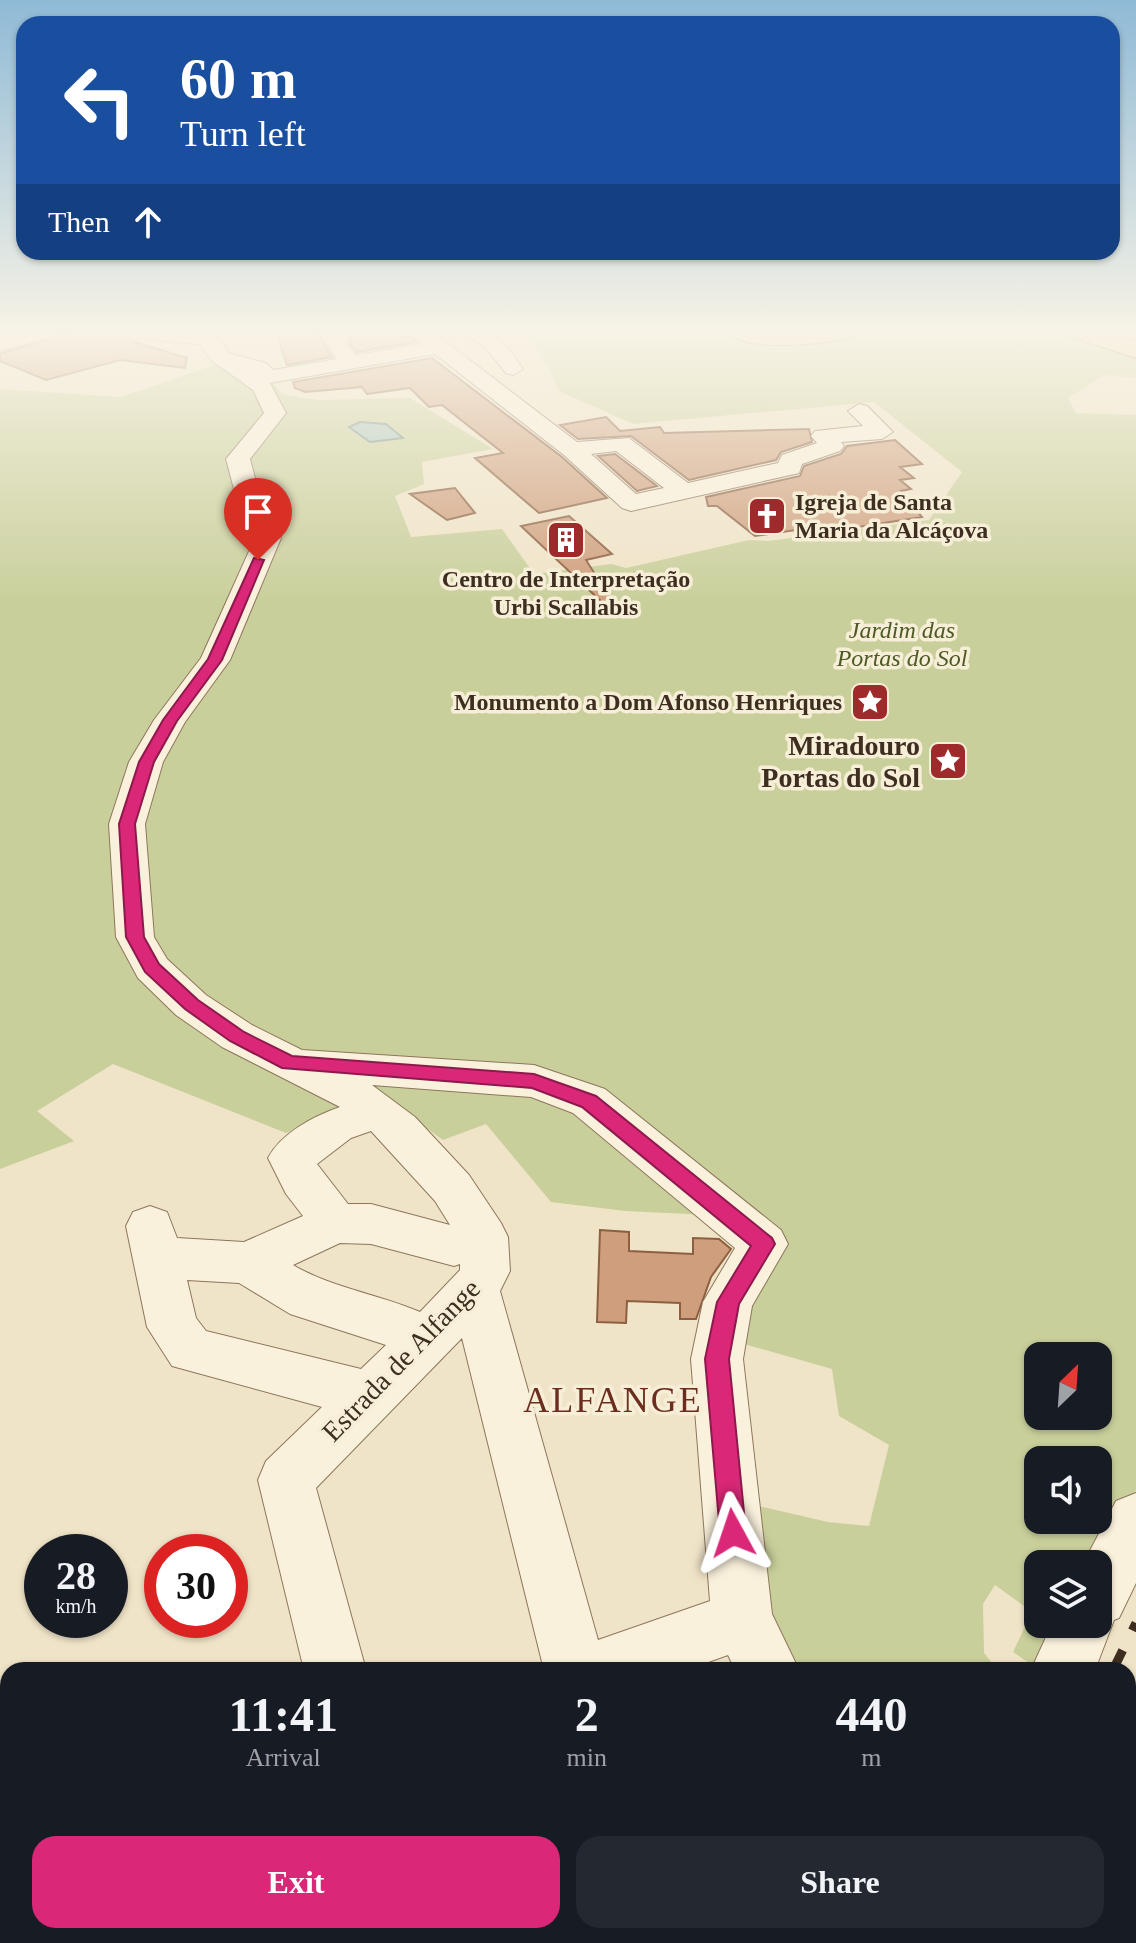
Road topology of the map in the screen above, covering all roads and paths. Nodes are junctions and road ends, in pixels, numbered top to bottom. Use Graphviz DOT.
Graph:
graph roads {
  1 [pos="269,423"];
  2 [pos="536,423"];
  3 [pos="872,423"];
  4 [pos="572,450"];
  5 [pos="686,493"];
  6 [pos="288,1063"];
  7 [pos="377,1112"];
  8 [pos="336,1223"];
  9 [pos="484,1237"];
  10 [pos="247,1263"];
  11 [pos="475,1291"];
  12 [pos="427,1340"];
  13 [pos="371,1396"];
  14 [pos="1136,1521"];
  15 [pos="1112,1569"];
  16 [pos="1078,1638"];
  17 [pos="755,1645"];
  18 [pos="333,1662"];
  19 [pos="573,1662"];
  20 [pos="649,1662"];
  21 [pos="1066,1662"];
  1 -- 6 [label="street, Estrada de Alfange"];
  2 -- 4 [label="street"];
  3 -- 5 [label="street"];
  4 -- 5 [label="street"];
  4 -- 5 [label="street"];
  6 -- 7 [label="street, Estrada de Alfange"];
  6 -- 17 [label="street"];
  7 -- 8 [label="street"];
  7 -- 9 [label="street, Estrada de Alfange"];
  8 -- 9 [label="street"];
  8 -- 10 [label="street"];
  9 -- 11 [label="street, Estrada de Alfange"];
  10 -- 12 [label="street"];
  10 -- 13 [label="street"];
  11 -- 12 [label="street, Estrada de Alfange"];
  11 -- 19 [label="street"];
  12 -- 13 [label="street, Estrada de Alfange"];
  13 -- 18 [label="street, Estrada de Alfange"];
  14 -- 15 [label="street"];
  16 -- 21 [label="street"];
  17 -- 20 [label="street"];
}
